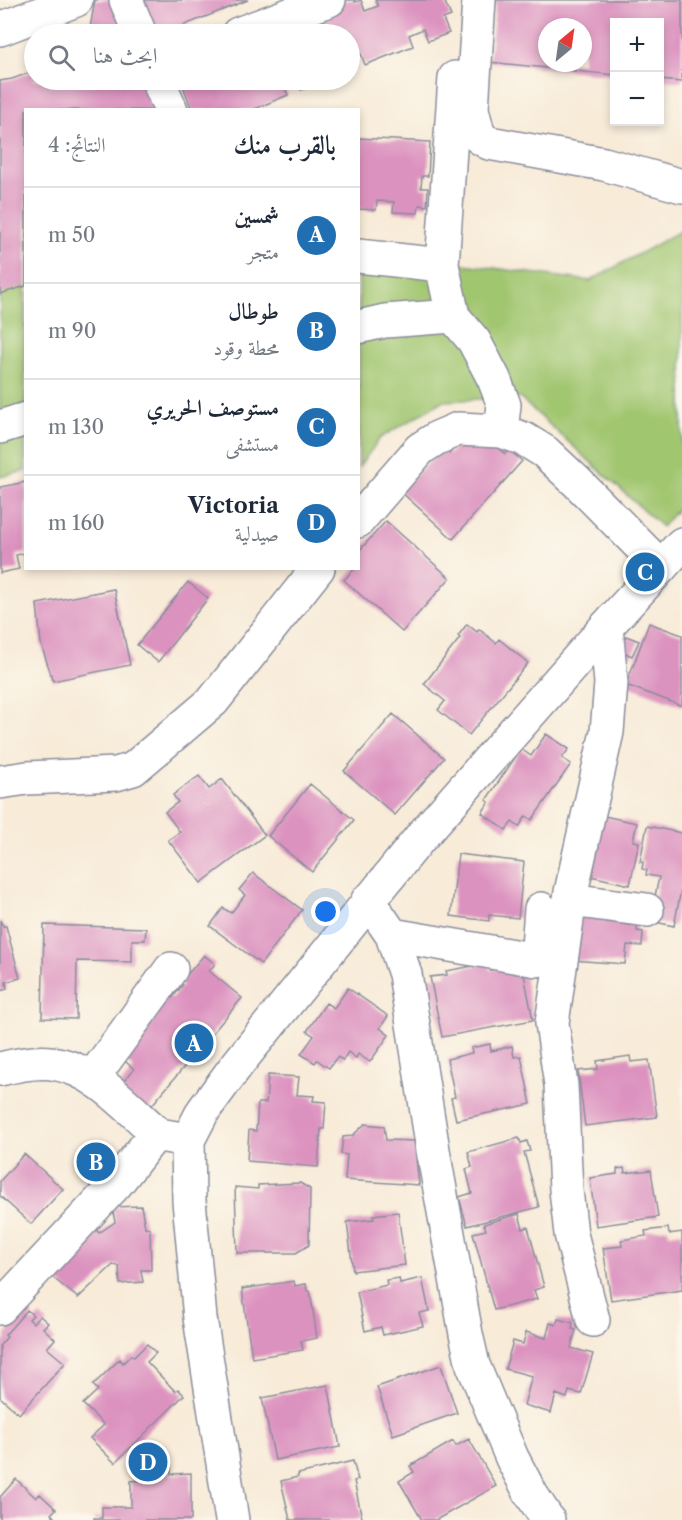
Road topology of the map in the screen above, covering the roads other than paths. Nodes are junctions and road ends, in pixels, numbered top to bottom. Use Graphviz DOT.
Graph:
graph roads {
  1 [pos="76,0"];
  2 [pos="126,0"];
  3 [pos="330,0"];
  4 [pos="460,0"];
  5 [pos="479,0"];
  6 [pos="136,24"];
  7 [pos="265,24"];
  8 [pos="0,29"];
  9 [pos="162,90"];
  10 [pos="170,108"];
  11 [pos="682,186"];
  12 [pos="360,256"];
  13 [pos="441,265"];
  14 [pos="453,316"];
  15 [pos="360,327"];
  16 [pos="24,420"];
  17 [pos="0,427"];
  18 [pos="501,430"];
  19 [pos="360,519"];
  20 [pos="672,556"];
  21 [pos="316,570"];
  22 [pos="606,627"];
  23 [pos="0,782"];
  24 [pos="369,900"];
  25 [pos="556,905"];
  26 [pos="646,910"];
  27 [pos="392,935"];
  28 [pos="171,969"];
  29 [pos="0,1069"];
  30 [pos="93,1077"];
  31 [pos="173,1137"];
  32 [pos="0,1308"];
  33 [pos="592,1320"];
  34 [pos="232,1520"];
  35 [pos="548,1520"];
  1 -- 8 [label="main road"];
  2 -- 6 [label="main road"];
  3 -- 7 [label="main road"];
  4 -- 13 [label="main road"];
  5 -- 11 [label="main road"];
  9 -- 10 [label="main road"];
  12 -- 13 [label="main road"];
  13 -- 14 [label="main road"];
  14 -- 15 [label="main road"];
  14 -- 18 [label="main road"];
  16 -- 17 [label="main road"];
  18 -- 19 [label="main road"];
  18 -- 20 [label="main road"];
  20 -- 22 [label="main road"];
  21 -- 23 [label="main road"];
  22 -- 24 [label="main road"];
  22 -- 25 [label="main road"];
  24 -- 27 [label="main road"];
  24 -- 31 [label="main road"];
  25 -- 26 [label="main road"];
  25 -- 27 [label="main road"];
  25 -- 33 [label="main road"];
  27 -- 35 [label="main road"];
  28 -- 30 [label="main road"];
  29 -- 30 [label="main road"];
  30 -- 31 [label="main road"];
  31 -- 32 [label="main road"];
  31 -- 34 [label="main road"];
}
